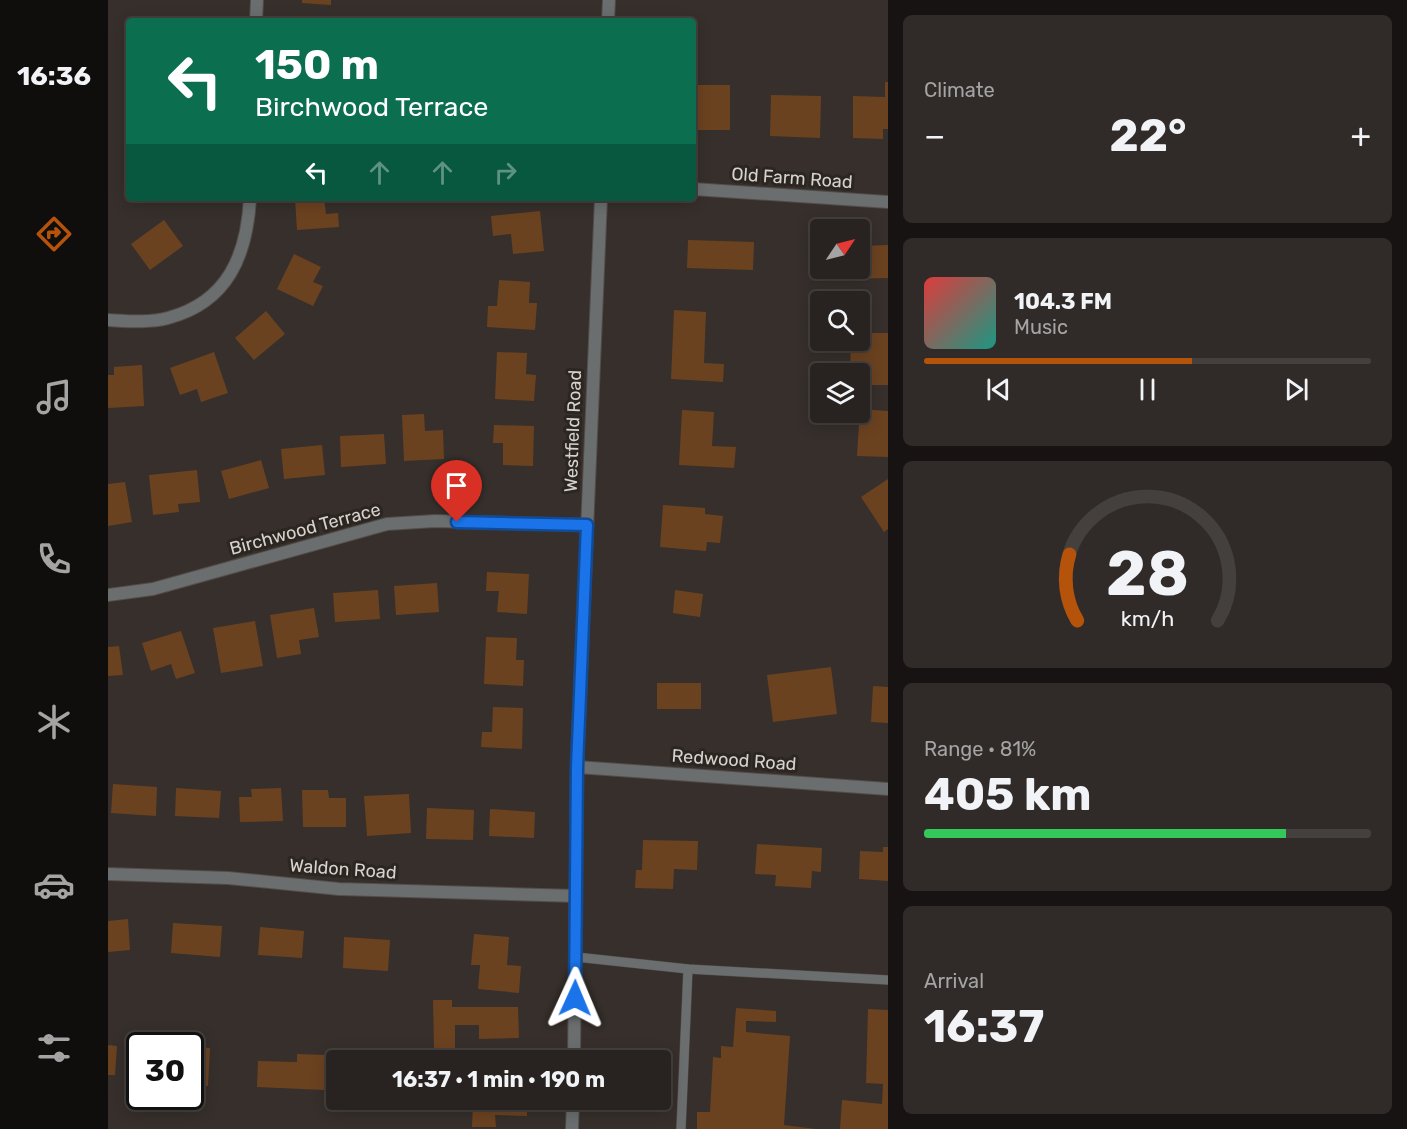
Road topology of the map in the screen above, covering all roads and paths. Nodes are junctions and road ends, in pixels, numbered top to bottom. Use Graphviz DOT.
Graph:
graph roads {
  1 [pos="257,0"];
  2 [pos="609,0"];
  3 [pos="256,18"];
  4 [pos="608,18"];
  5 [pos="696,189"];
  6 [pos="249,201"];
  7 [pos="601,201"];
  8 [pos="888,202"];
  9 [pos="108,320"];
  10 [pos="587,525"];
  11 [pos="108,595"];
  12 [pos="577,767"];
  13 [pos="888,789"];
  14 [pos="108,874"];
  15 [pos="576,896"];
  16 [pos="576,957"];
  17 [pos="688,969"];
  18 [pos="888,980"];
  19 [pos="574,1050"];
  20 [pos="573,1110"];
  21 [pos="572,1129"];
  22 [pos="681,1129"];
  1 -- 3 [label="street"];
  2 -- 4 [label="street"];
  5 -- 8 [label="street, Old Farm Road"];
  6 -- 9 [label="street"];
  7 -- 10 [label="street, Westfield Road"];
  10 -- 11 [label="street, Birchwood Terrace"];
  10 -- 12 [label="street, Westfield Road"];
  12 -- 13 [label="street, Redwood Road"];
  12 -- 15 [label="street, Westfield Road"];
  14 -- 15 [label="street, Waldon Road"];
  15 -- 16 [label="street, Westfield Road"];
  16 -- 17 [label="lane"];
  16 -- 19 [label="street, Westfield Road"];
  17 -- 18 [label="lane"];
  17 -- 22 [label="lane"];
  20 -- 21 [label="street"];
}
